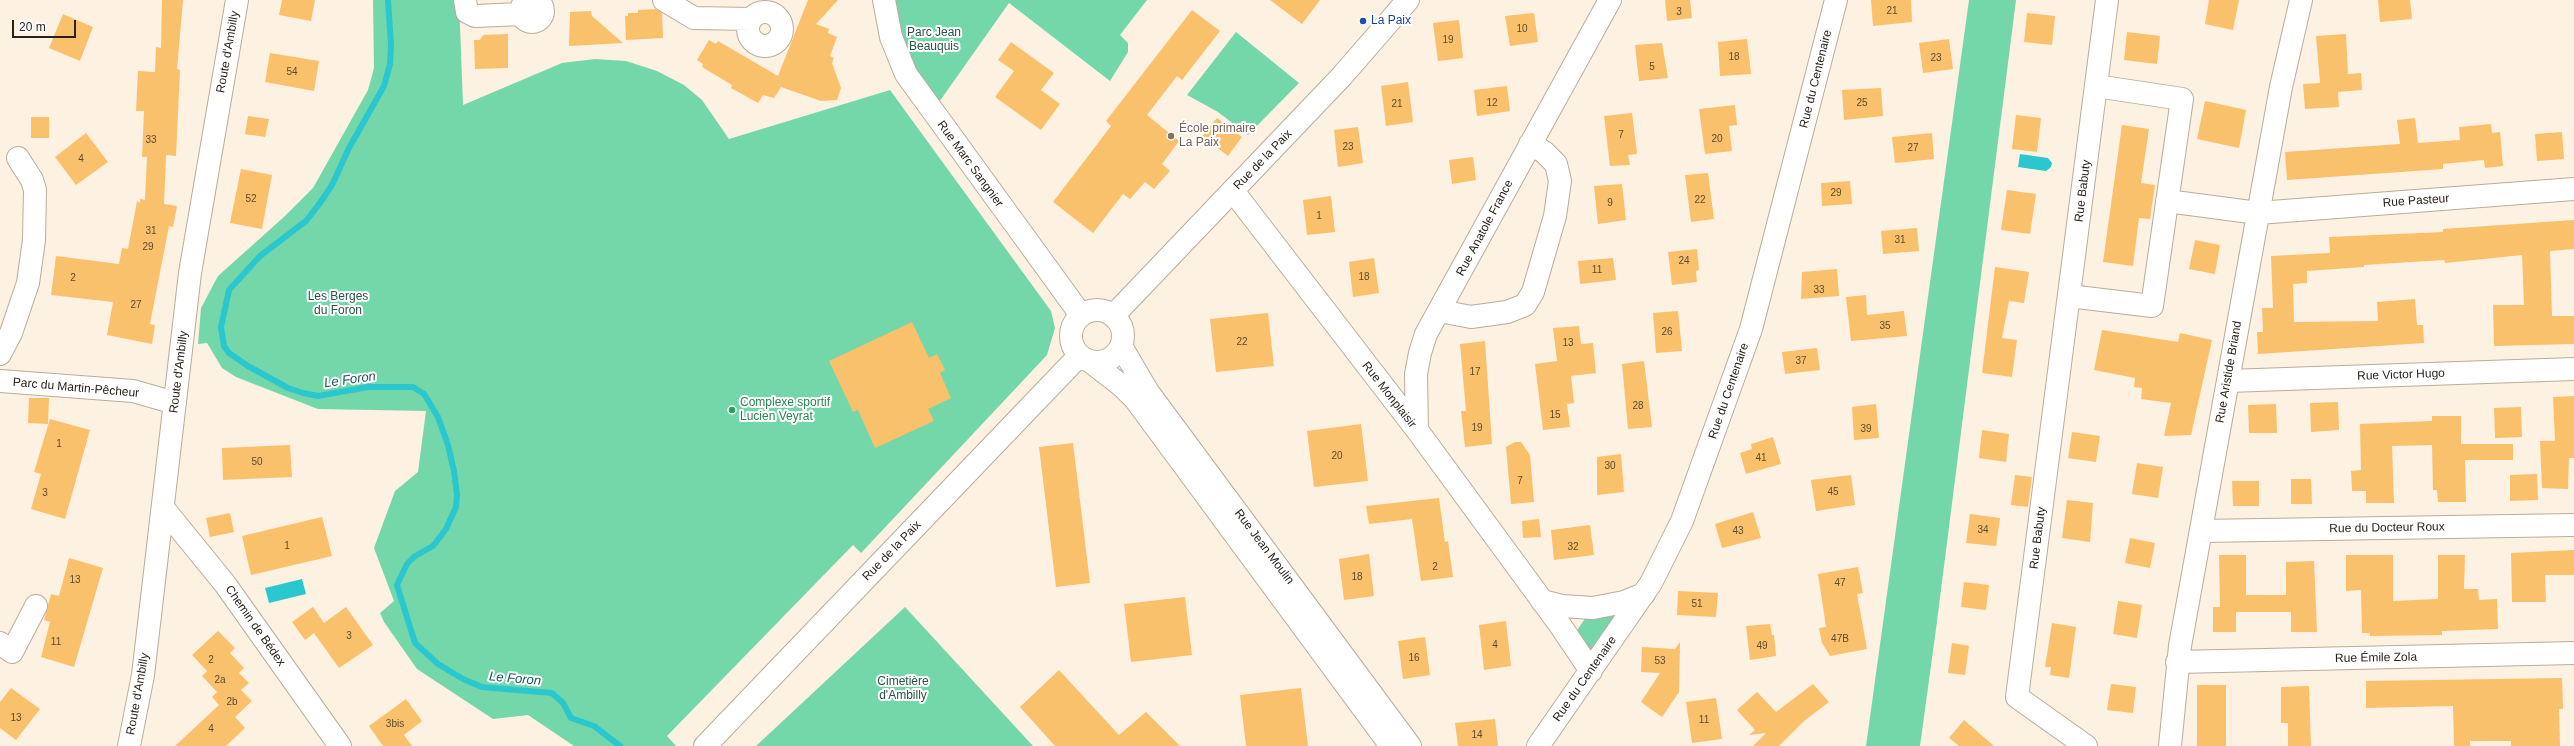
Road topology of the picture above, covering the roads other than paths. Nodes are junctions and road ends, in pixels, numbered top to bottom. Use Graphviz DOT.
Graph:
graph roads {
  1 [pos="237,0"];
  2 [pos="465,0"];
  3 [pos="664,0"];
  4 [pos="884,0"];
  5 [pos="1408,0"];
  6 [pos="1610,0"];
  7 [pos="1836,0"];
  8 [pos="2107,0"];
  9 [pos="2301,0"];
  10 [pos="773,7"];
  11 [pos="521,14"];
  12 [pos="751,19"];
  13 [pos="2096,86"];
  14 [pos="1530,144"];
  15 [pos="18,158"];
  16 [pos="2574,189"];
  17 [pos="1233,191"];
  18 [pos="2167,201"];
  19 [pos="2258,212"];
  20 [pos="2069,296"];
  21 [pos="1440,311"];
  22 [pos="1081,315"];
  23 [pos="1113,316"];
  24 [pos="1121,346"];
  25 [pos="0,354"];
  26 [pos="1085,359"];
  27 [pos="2574,369"];
  28 [pos="0,381"];
  29 [pos="2228,381"];
  30 [pos="175,403"];
  31 [pos="1417,430"];
  32 [pos="164,509"];
  33 [pos="2574,525"];
  34 [pos="2201,531"];
  35 [pos="1644,594"];
  36 [pos="1542,601"];
  37 [pos="36,606"];
  38 [pos="0,643"];
  39 [pos="2574,653"];
  40 [pos="2178,662"];
  41 [pos="1591,671"];
  42 [pos="129,746"];
  43 [pos="340,746"];
  44 [pos="705,746"];
  45 [pos="1391,746"];
  46 [pos="1410,746"];
  47 [pos="1538,746"];
  48 [pos="2086,746"];
  49 [pos="2170,746"];
  1 -- 30 [label="street, Route d'Ambilly"];
  2 -- 11 [label="street"];
  3 -- 12 [label="street"];
  4 -- 22 [label="street, Rue Marc Sangnier"];
  5 -- 17 [label="street, Rue de la Paix"];
  6 -- 14 [label="street, Rue Anatole France"];
  7 -- 35 [label="street, Rue du Centenaire"];
  8 -- 13 [label="street, Rue Babuty"];
  9 -- 19 [label="street, Rue Aristide Briand"];
  10 -- 12 [label="street"];
  10 -- 12 [label="street"];
  13 -- 18 [label="street"];
  13 -- 20 [label="street, Rue Babuty"];
  14 -- 21 [label="street, Rue Anatole France"];
  14 -- 21 [label="street"];
  15 -- 25 [label="street"];
  16 -- 19 [label="street, Rue Pasteur"];
  17 -- 23 [label="street, Rue de la Paix"];
  17 -- 31 [label="street, Rue Monplaisir"];
  18 -- 19 [label="street"];
  18 -- 20 [label="street"];
  19 -- 29 [label="street, Rue Aristide Briand"];
  20 -- 48 [label="street, Rue Babuty"];
  21 -- 31 [label="street, Rue Anatole France"];
  22 -- 23 [label="street"];
  22 -- 26 [label="street"];
  23 -- 24 [label="street"];
  24 -- 26 [label="street"];
  24 -- 46 [label="street, Rue Jean Moulin"];
  26 -- 44 [label="street, Rue de la Paix"];
  26 -- 45 [label="street, Rue Jean Moulin"];
  27 -- 29 [label="street, Rue Victor Hugo"];
  28 -- 30 [label="street, Parc du Martin-Pêcheur"];
  29 -- 34 [label="street, Rue Aristide Briand"];
  30 -- 32 [label="street, Route d'Ambilly"];
  31 -- 36 [label="street, Rue Monplaisir"];
  32 -- 42 [label="street, Route d'Ambilly"];
  32 -- 43 [label="street, Chemin de Bédex"];
  33 -- 34 [label="street, Rue du Docteur Roux"];
  34 -- 40 [label="street, Rue Aristide Briand"];
  35 -- 36 [label="street"];
  35 -- 41 [label="street, Rue du Centenaire"];
  36 -- 41 [label="street, Rue Monplaisir"];
  37 -- 38 [label="street"];
  39 -- 40 [label="street, Rue Émile Zola"];
  40 -- 49 [label="street, Rue Aristide Briand"];
  41 -- 47 [label="street, Rue du Centenaire"];
}
